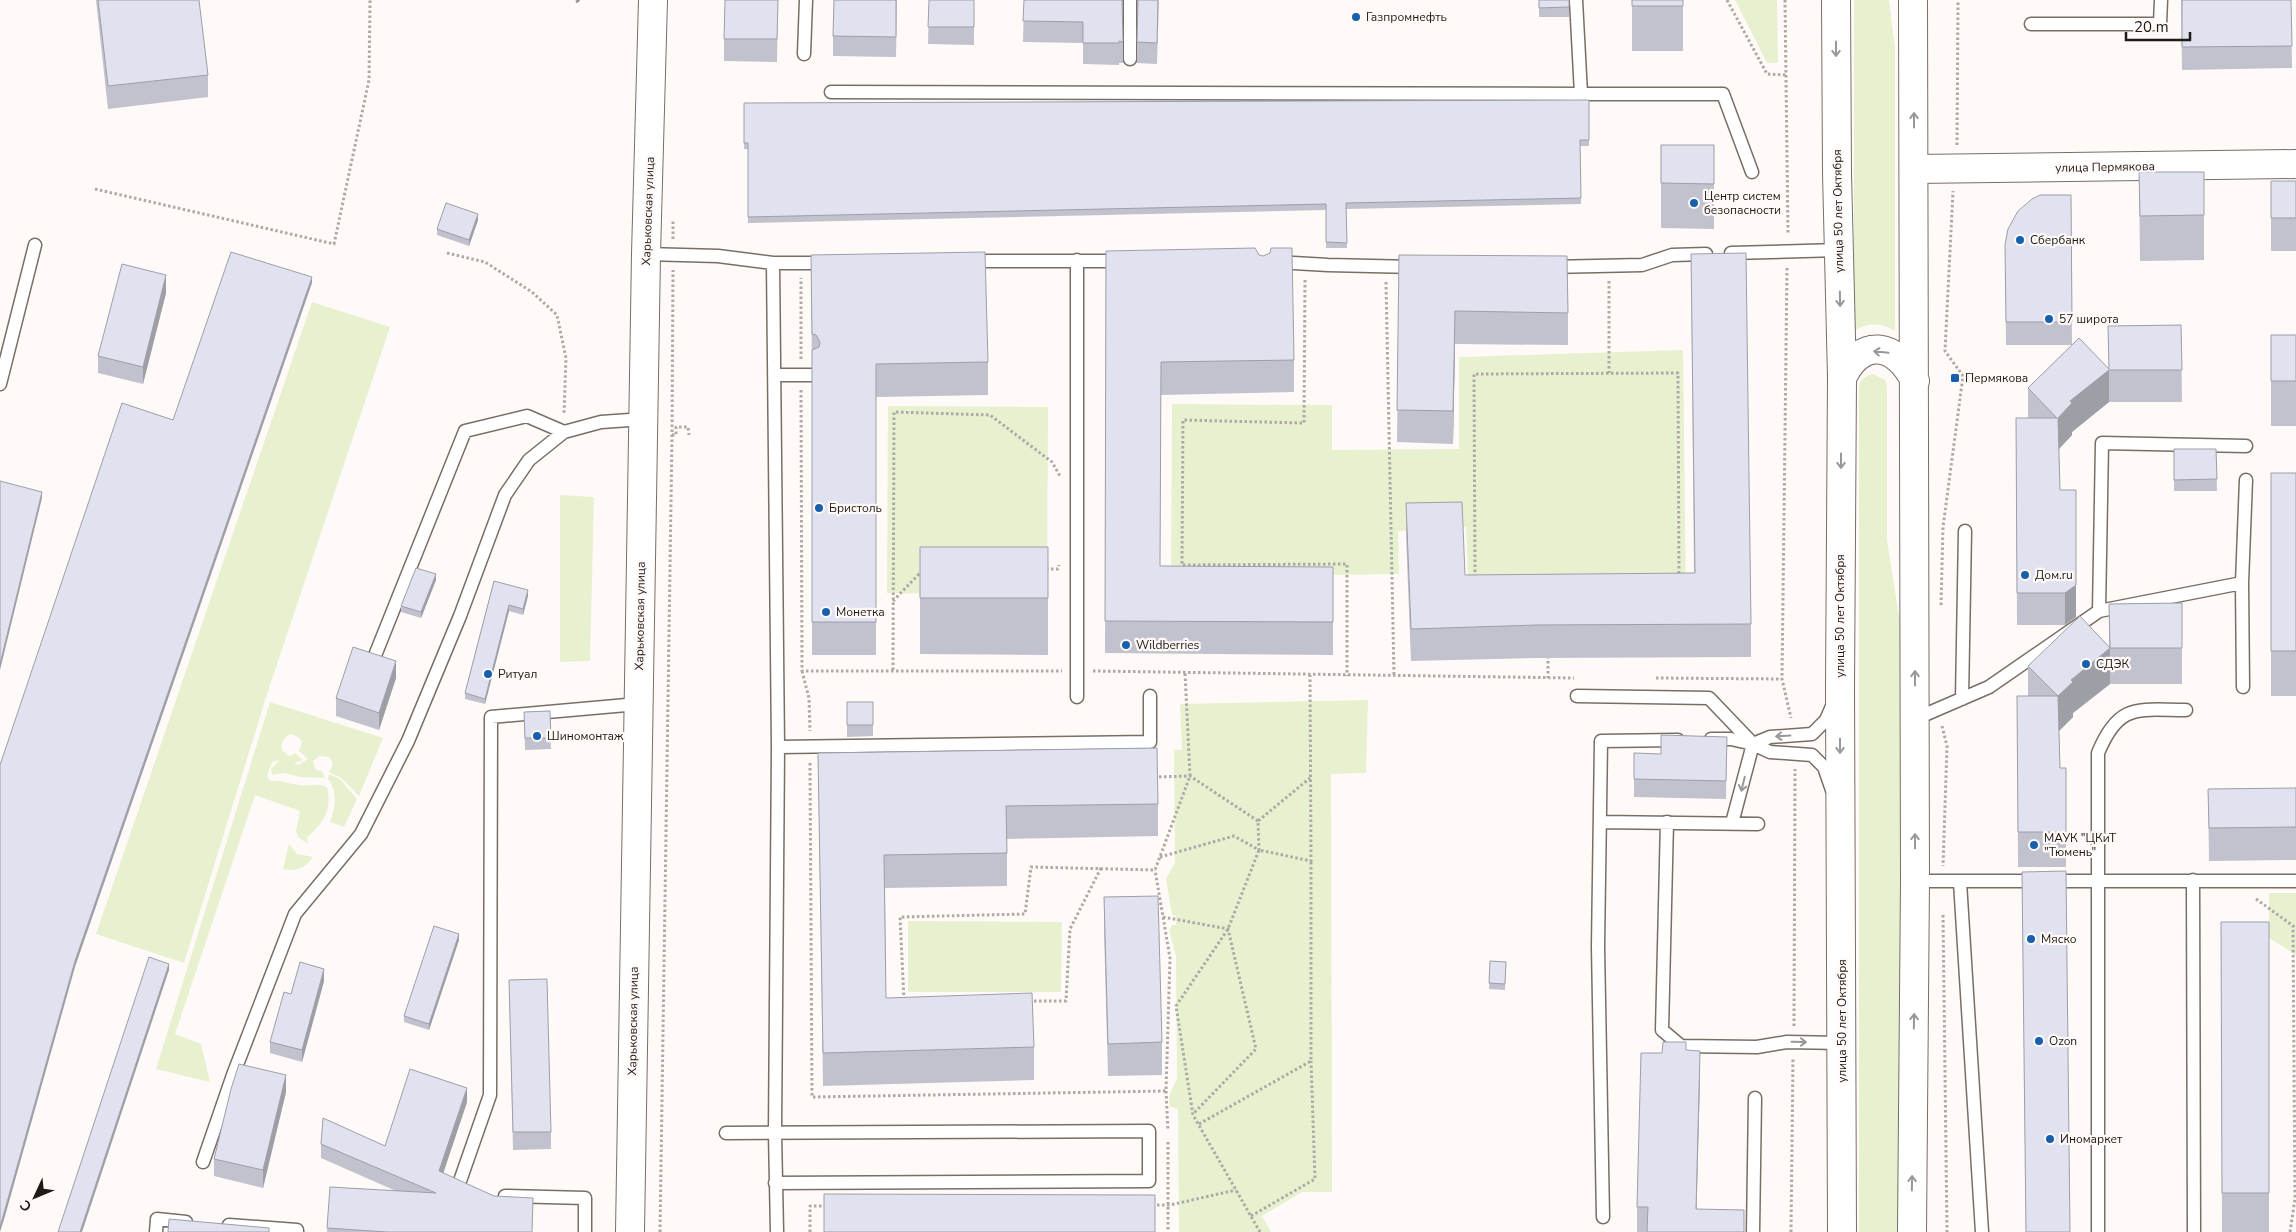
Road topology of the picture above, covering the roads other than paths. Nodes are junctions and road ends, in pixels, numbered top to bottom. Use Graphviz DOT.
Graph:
graph roads {
  1 [pos="654,0"];
  2 [pos="806,0"];
  3 [pos="1130,0"];
  4 [pos="1576,0"];
  5 [pos="1836,0"];
  6 [pos="1913,0"];
  7 [pos="2160,0"];
  8 [pos="2031,24"];
  9 [pos="804,54"];
  10 [pos="1130,59"];
  11 [pos="831,92"];
  12 [pos="1581,94"];
  13 [pos="2296,164"];
  14 [pos="1915,169"];
  15 [pos="1752,172"];
  16 [pos="35,245"];
  17 [pos="1838,250"];
  18 [pos="646,254"];
  19 [pos="1077,260"];
  20 [pos="1138,260"];
  21 [pos="959,261"];
  22 [pos="1263,261"];
  23 [pos="842,262"];
  24 [pos="773,263"];
  25 [pos="1424,267"];
  26 [pos="1541,267"];
  27 [pos="774,375"];
  28 [pos="806,375"];
  29 [pos="1842,378"];
  30 [pos="1915,381"];
  31 [pos="0,384"];
  32 [pos="644,419"];
  33 [pos="564,432"];
  34 [pos="2246,446"];
  35 [pos="2246,480"];
  36 [pos="1965,531"];
  37 [pos="2242,583"];
  38 [pos="2099,611"];
  39 [pos="374,658"];
  40 [pos="2243,687"];
  41 [pos="1840,688"];
  42 [pos="1150,696"];
  43 [pos="1577,696"];
  44 [pos="1077,697"];
  45 [pos="1962,699"];
  46 [pos="638,704"];
  47 [pos="2186,710"];
  48 [pos="1926,714"];
  49 [pos="1753,744"];
  50 [pos="778,747"];
  51 [pos="1840,812"];
  52 [pos="1600,822"];
  53 [pos="1667,822"];
  54 [pos="1732,823"];
  55 [pos="1758,824"];
  56 [pos="2193,880"];
  57 [pos="2296,881"];
  58 [pos="1915,882"];
  59 [pos="1960,882"];
  60 [pos="2097,882"];
  61 [pos="1842,1043"];
  62 [pos="1755,1098"];
  63 [pos="726,1133"];
  64 [pos="775,1133"];
  65 [pos="203,1162"];
  66 [pos="460,1181"];
  67 [pos="775,1183"];
  68 [pos="505,1196"];
  69 [pos="1602,1217"];
  70 [pos="194,1222"];
  71 [pos="213,1224"];
  72 [pos="156,1232"];
  73 [pos="297,1232"];
  74 [pos="585,1232"];
  75 [pos="630,1232"];
  76 [pos="777,1232"];
  77 [pos="1753,1232"];
  78 [pos="1842,1232"];
  79 [pos="1912,1232"];
  80 [pos="1982,1232"];
  81 [pos="2098,1232"];
  82 [pos="2194,1232"];
  1 -- 18 [label="main road, Харьковская улица"];
  2 -- 9 [label="lane"];
  3 -- 10 [label="lane"];
  4 -- 12 [label="lane"];
  5 -- 17 [label="main road, улица 50 лет Октября, one-way"];
  14 -- 6 [label="main road, one-way"];
  7 -- 8 [label="lane"];
  11 -- 12 [label="lane"];
  12 -- 15 [label="lane"];
  13 -- 14 [label="main road, улица Пермякова"];
  14 -- 30 [label="main road"];
  16 -- 31 [label="lane"];
  17 -- 26 [label="lane"];
  17 -- 29 [label="main road, улица 50 лет Октября, one-way"];
  18 -- 24 [label="lane"];
  18 -- 32 [label="main road, Харьковская улица"];
  19 -- 20 [label="lane"];
  19 -- 21 [label="lane"];
  19 -- 44 [label="lane"];
  22 -- 25 [label="lane"];
  23 -- 24 [label="lane"];
  24 -- 27 [label="lane"];
  27 -- 28 [label="lane"];
  27 -- 50 [label="lane"];
  30 -- 29 [label="main road, one-way"];
  29 -- 41 [label="main road, улица 50 лет Октября, one-way"];
  48 -- 30 [label="main road, one-way"];
  32 -- 33 [label="lane"];
  32 -- 46 [label="main road, Харьковская улица"];
  33 -- 39 [label="lane"];
  33 -- 65 [label="lane"];
  34 -- 38 [label="lane"];
  35 -- 37 [label="lane"];
  36 -- 45 [label="lane"];
  37 -- 38 [label="lane"];
  37 -- 40 [label="lane"];
  38 -- 45 [label="lane"];
  41 -- 49 [label="lane, one-way"];
  41 -- 51 [label="main road, улица 50 лет Октября, one-way"];
  42 -- 50 [label="lane"];
  43 -- 49 [label="lane"];
  45 -- 48 [label="lane"];
  46 -- 66 [label="lane"];
  46 -- 75 [label="main road, Харьковская улица"];
  47 -- 60 [label="lane"];
  58 -- 48 [label="main road, one-way"];
  49 -- 51 [label="lane"];
  49 -- 52 [label="lane"];
  49 -- 54 [label="lane, one-way"];
  50 -- 64 [label="lane"];
  51 -- 61 [label="main road, улица 50 лет Октября"];
  52 -- 53 [label="lane"];
  52 -- 69 [label="lane"];
  53 -- 54 [label="lane"];
  53 -- 61 [label="lane, one-way"];
  54 -- 55 [label="lane"];
  56 -- 57 [label="lane"];
  56 -- 60 [label="lane"];
  56 -- 82 [label="lane"];
  58 -- 59 [label="lane"];
  79 -- 58 [label="main road, one-way"];
  59 -- 60 [label="lane"];
  59 -- 80 [label="lane"];
  60 -- 81 [label="lane"];
  61 -- 78 [label="main road, улица 50 лет Октября"];
  62 -- 77 [label="lane"];
  63 -- 64 [label="lane"];
  64 -- 67 [label="lane"];
  64 -- 67 [label="lane"];
  67 -- 76 [label="lane"];
  68 -- 74 [label="lane"];
  70 -- 72 [label="lane"];
  71 -- 73 [label="lane"];
}
